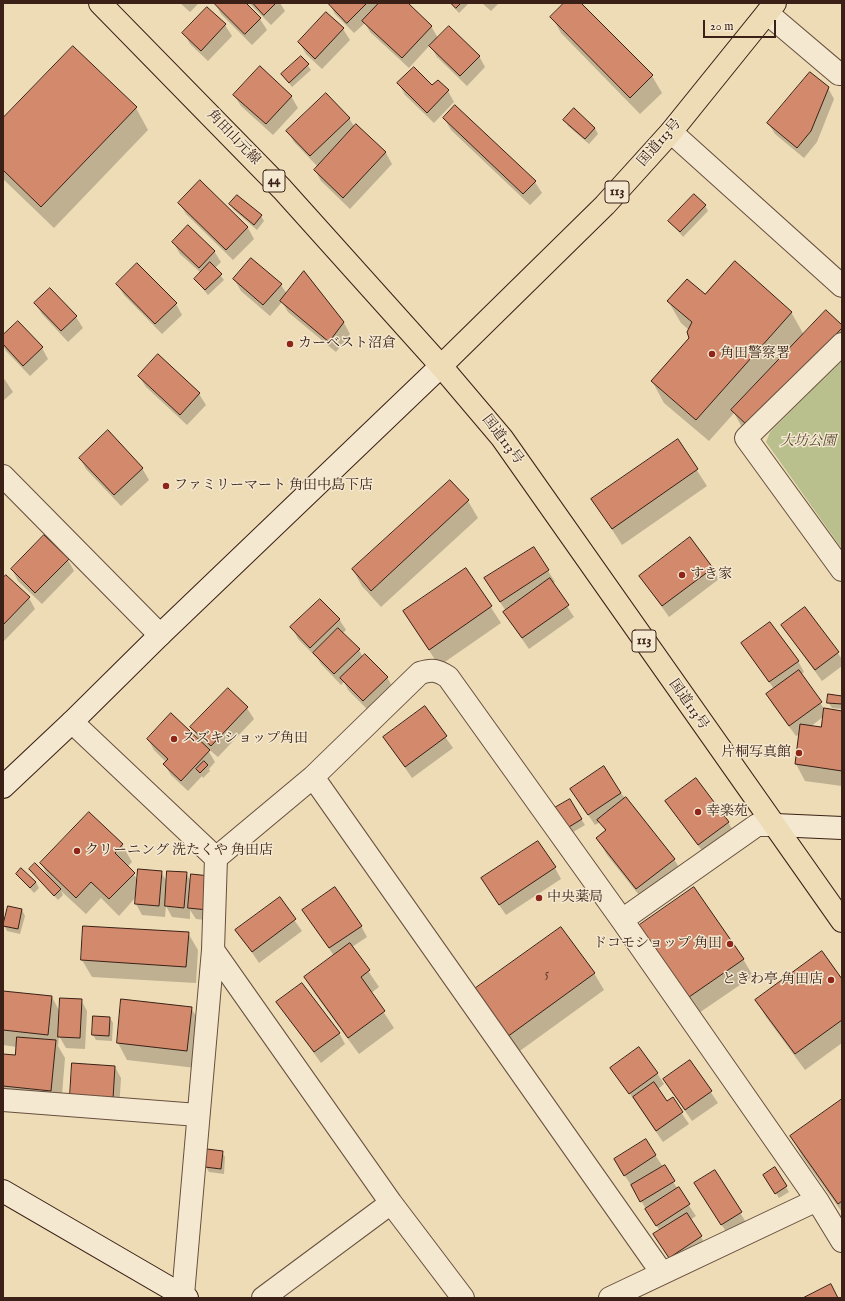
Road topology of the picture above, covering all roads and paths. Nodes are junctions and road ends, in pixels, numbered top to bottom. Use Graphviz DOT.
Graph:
graph roads {
  1 [pos="100,3"];
  2 [pos="771,8"];
  3 [pos="842,74"];
  4 [pos="670,132"];
  5 [pos="842,286"];
  6 [pos="842,344"];
  7 [pos="441,366"];
  8 [pos="3,476"];
  9 [pos="842,570"];
  10 [pos="160,635"];
  11 [pos="72,722"];
  12 [pos="313,777"];
  13 [pos="3,787"];
  14 [pos="775,825"];
  15 [pos="842,828"];
  16 [pos="216,858"];
  17 [pos="622,920"];
  18 [pos="842,921"];
  19 [pos="213,950"];
  20 [pos="3,1100"];
  21 [pos="198,1115"];
  22 [pos="3,1191"];
  23 [pos="817,1200"];
  24 [pos="391,1204"];
  25 [pos="842,1241"];
  26 [pos="662,1274"];
  27 [pos="185,1297"];
  28 [pos="263,1298"];
  29 [pos="463,1298"];
  30 [pos="610,1298"];
  1 -- 7 [label="main road, 角田山元線 / 44"];
  2 -- 3 [label="street"];
  2 -- 4 [label="main road, 国道113号 / 113"];
  4 -- 5 [label="street"];
  4 -- 7 [label="main road, 国道113号 / 113"];
  6 -- 9 [label="street"];
  7 -- 10 [label="street"];
  7 -- 14 [label="main road, 国道113号 / 113"];
  8 -- 10 [label="street"];
  10 -- 11 [label="street"];
  11 -- 13 [label="street"];
  11 -- 16 [label="street"];
  12 -- 16 [label="street"];
  12 -- 17 [label="street"];
  12 -- 26 [label="street"];
  14 -- 15 [label="street"];
  14 -- 17 [label="street"];
  14 -- 18 [label="main road, 国道113号 / 113"];
  16 -- 19 [label="street"];
  17 -- 23 [label="street"];
  19 -- 21 [label="street"];
  19 -- 24 [label="street"];
  20 -- 21 [label="street"];
  21 -- 27 [label="street"];
  22 -- 27 [label="street"];
  23 -- 25 [label="street"];
  23 -- 26 [label="street"];
  24 -- 28 [label="street"];
  24 -- 29 [label="street"];
  26 -- 30 [label="street"];
}
